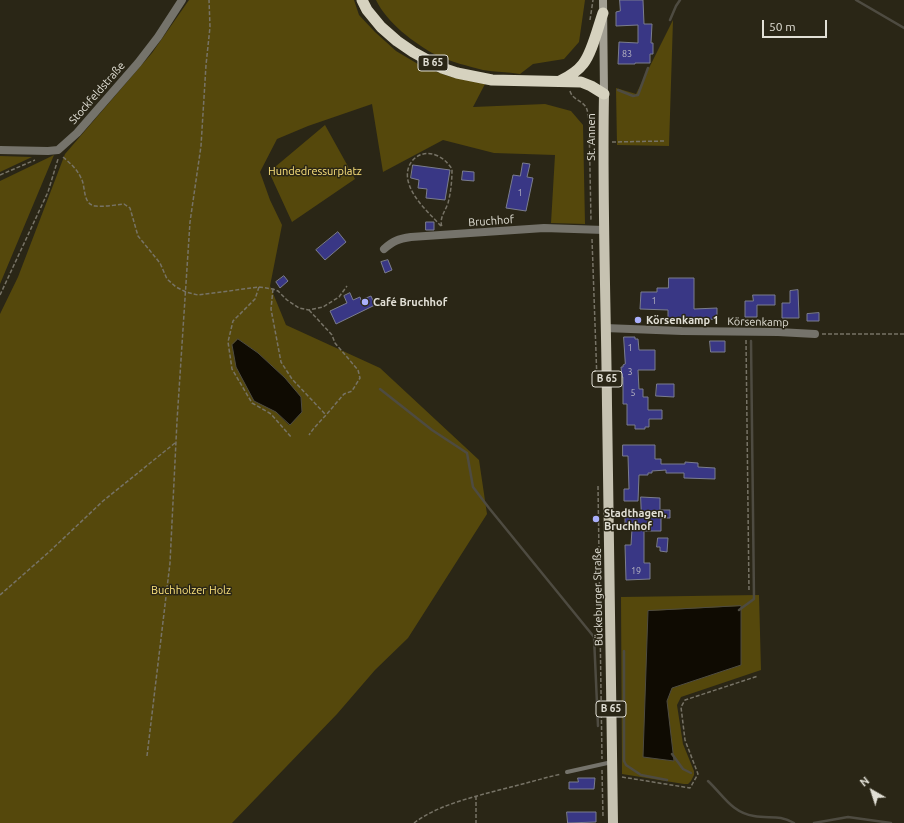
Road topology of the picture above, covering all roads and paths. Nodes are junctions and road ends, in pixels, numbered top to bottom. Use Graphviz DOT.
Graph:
graph roads {
  1 [pos="182,0"];
  2 [pos="209,0"];
  3 [pos="362,0"];
  4 [pos="603,0"];
  5 [pos="603,13"];
  6 [pos="559,81"];
  7 [pos="604,94"];
  8 [pos="666,141"];
  9 [pos="603,142"];
  10 [pos="0,150"];
  11 [pos="48,151"];
  12 [pos="0,175"];
  13 [pos="441,226"];
  14 [pos="604,230"];
  15 [pos="445,235"];
  16 [pos="384,249"];
  17 [pos="604,274"];
  18 [pos="347,286"];
  19 [pos="259,287"];
  20 [pos="273,289"];
  21 [pos="186,292"];
  22 [pos="0,295"];
  23 [pos="309,310"];
  24 [pos="605,328"];
  25 [pos="745,332"];
  26 [pos="815,334"];
  27 [pos="904,334"];
  28 [pos="326,415"];
  29 [pos="309,435"];
  30 [pos="291,437"];
  31 [pos="175,443"];
  32 [pos="598,484"];
  33 [pos="749,592"];
  34 [pos="0,595"];
  35 [pos="758,676"];
  36 [pos="147,756"];
  37 [pos="607,763"];
  38 [pos="567,772"];
  39 [pos="612,776"];
  40 [pos="476,796"];
  41 [pos="414,823"];
  42 [pos="476,823"];
  43 [pos="603,823"];
  44 [pos="613,823"];
  1 -- 11 [label="street, Stockfeldstraße"];
  2 -- 21 [label="path"];
  3 -- 6 [label="highway, B 65"];
  4 -- 5 [label="main road, St. Annen"];
  5 -- 6 [label="highway"];
  5 -- 7 [label="main road, St. Annen"];
  6 -- 7 [label="highway, B 65"];
  7 -- 9 [label="main road, St. Annen / B 65"];
  8 -- 9 [label="path"];
  9 -- 14 [label="main road, St. Annen / B 65"];
  10 -- 11 [label="street, Stockfeldstraße"];
  11 -- 12 [label="path"];
  13 -- 13 [label="path"];
  13 -- 15 [label="path"];
  14 -- 15 [label="street, Bruchhof"];
  14 -- 17 [label="main road, St. Annen / B 65"];
  15 -- 16 [label="street, Bruchhof"];
  17 -- 24 [label="main road, Bückeburger Straße / B 65"];
  18 -- 23 [label="path"];
  19 -- 20 [label="path"];
  19 -- 21 [label="path"];
  19 -- 30 [label="path"];
  20 -- 23 [label="path"];
  20 -- 28 [label="path"];
  21 -- 22 [label="path"];
  21 -- 31 [label="path"];
  23 -- 28 [label="path"];
  24 -- 25 [label="street, Körsenkamp"];
  24 -- 37 [label="main road, Bückeburger Straße / B 65"];
  25 -- 26 [label="street, Körsenkamp"];
  25 -- 33 [label="path"];
  26 -- 27 [label="path"];
  28 -- 29 [label="path"];
  31 -- 34 [label="path"];
  31 -- 36 [label="path"];
  32 -- 37 [label="path"];
  35 -- 39 [label="path"];
  37 -- 38 [label="lane"];
  37 -- 39 [label="main road, Bückeburger Straße / B 65"];
  37 -- 43 [label="path"];
  38 -- 40 [label="path"];
  39 -- 44 [label="main road, Bückeburger Straße / B 65"];
  40 -- 41 [label="path"];
  40 -- 42 [label="path"];
}
